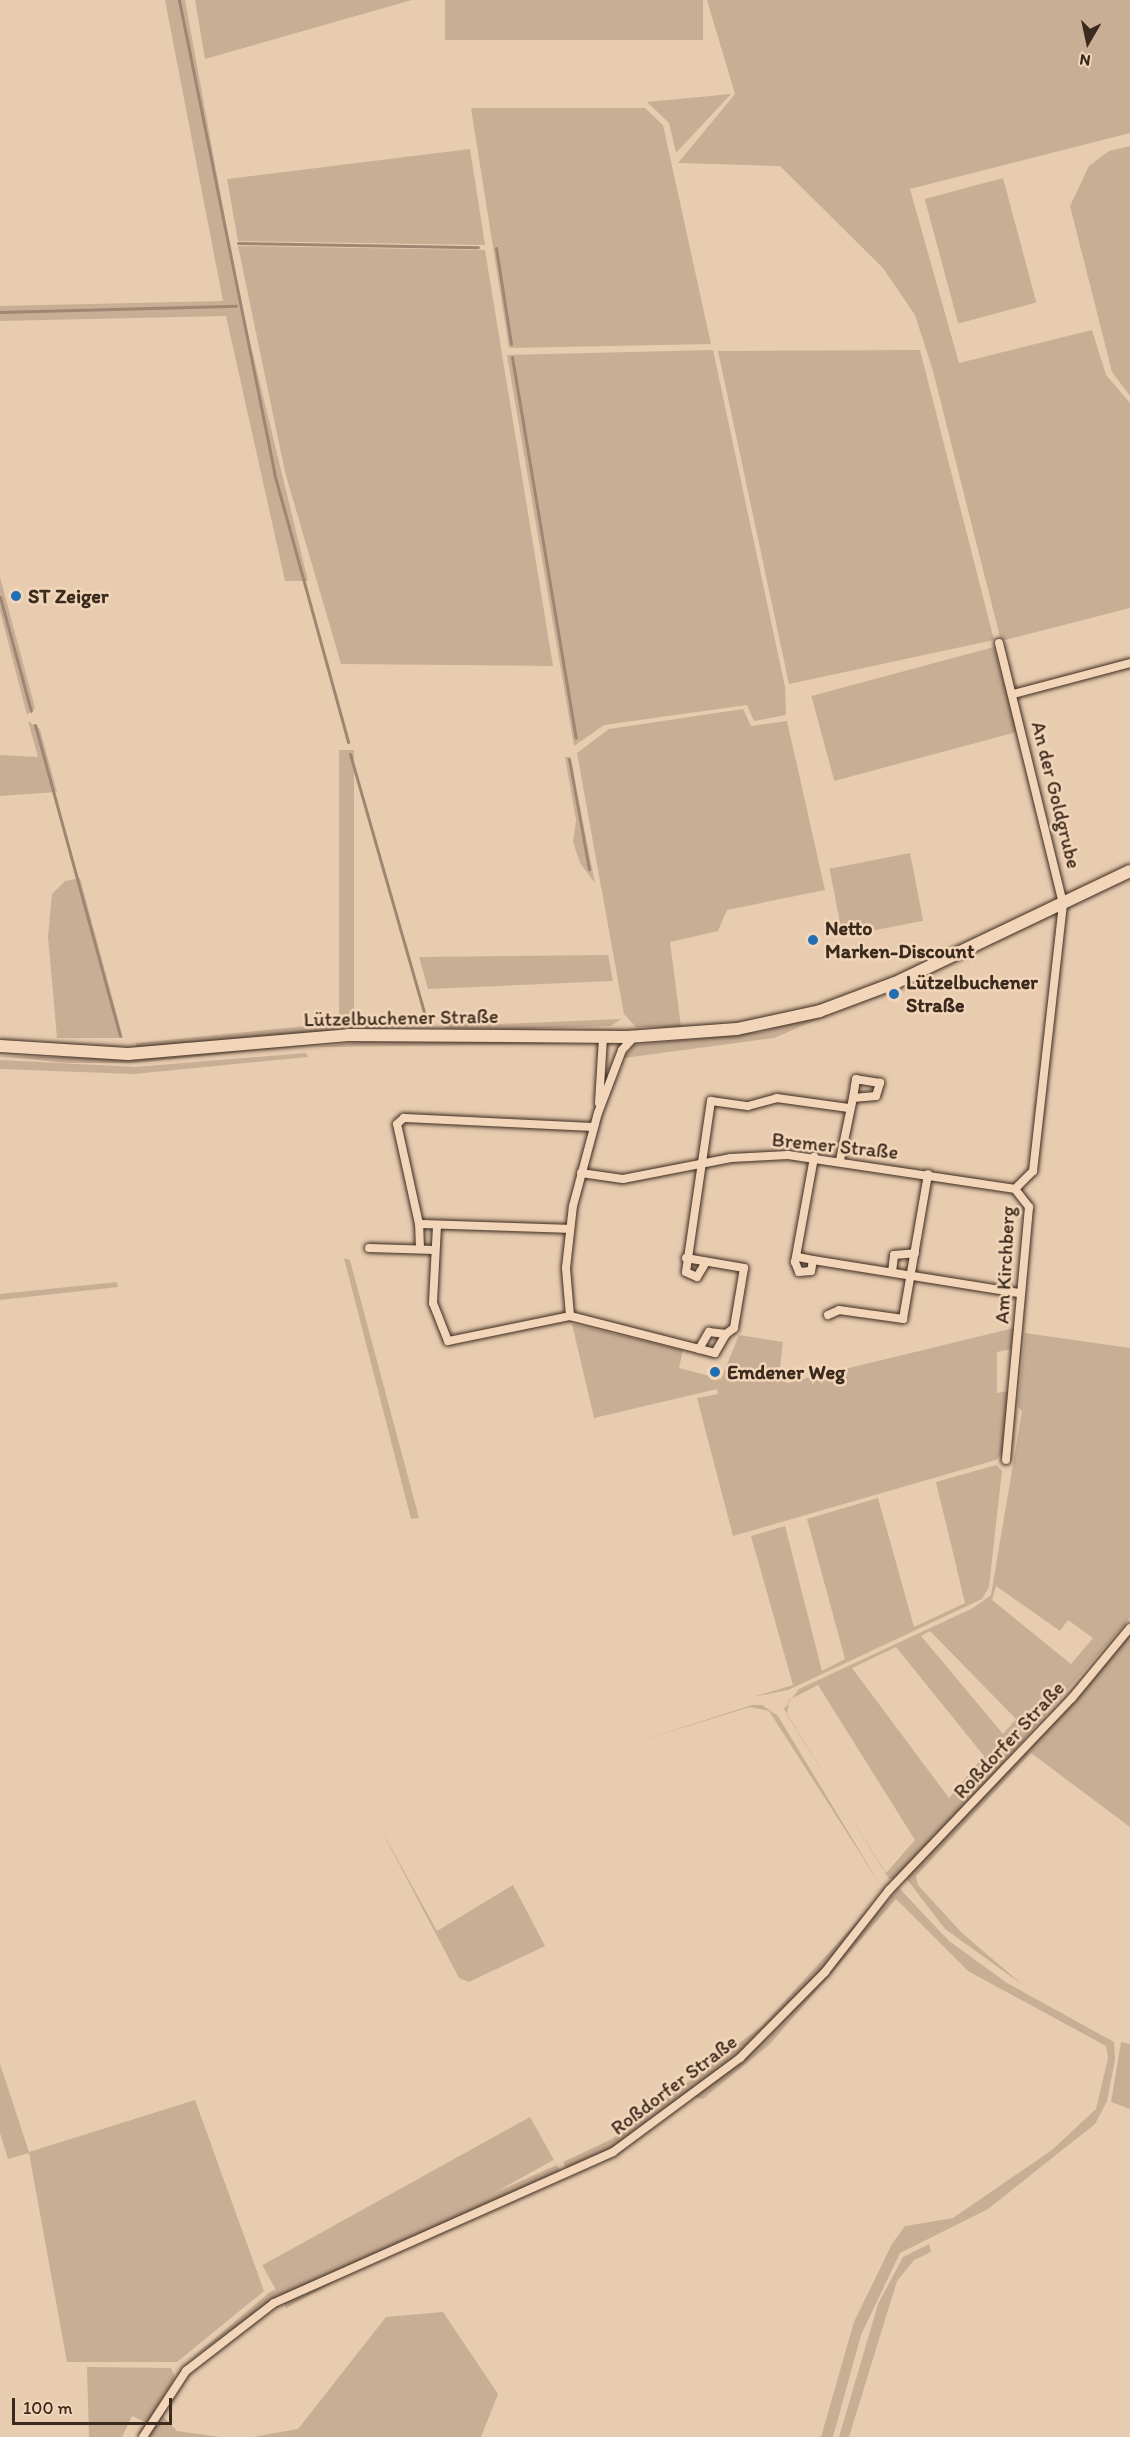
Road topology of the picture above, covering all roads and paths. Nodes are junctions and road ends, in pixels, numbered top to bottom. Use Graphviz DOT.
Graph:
graph roads {
  1 [pos="999,643"];
  2 [pos="1130,663"];
  3 [pos="1013,694"];
  4 [pos="1130,870"];
  5 [pos="1063,904"];
  6 [pos="603,1037"];
  7 [pos="634,1037"];
  8 [pos="0,1046"];
  9 [pos="853,1098"];
  10 [pos="848,1108"];
  11 [pos="598,1113"];
  12 [pos="594,1127"];
  13 [pos="814,1157"];
  14 [pos="840,1160"];
  15 [pos="700,1165"];
  16 [pos="581,1173"];
  17 [pos="928,1174"];
  18 [pos="1015,1189"];
  19 [pos="420,1224"];
  20 [pos="437,1226"];
  21 [pos="568,1229"];
  22 [pos="369,1248"];
  23 [pos="420,1249"];
  24 [pos="435,1250"];
  25 [pos="915,1253"];
  26 [pos="798,1257"];
  27 [pos="687,1258"];
  28 [pos="813,1260"];
  29 [pos="706,1262"];
  30 [pos="892,1272"];
  31 [pos="911,1275"];
  32 [pos="1020,1293"];
  33 [pos="828,1315"];
  34 [pos="570,1316"];
  35 [pos="726,1334"];
  36 [pos="699,1349"];
  37 [pos="1006,1460"];
  38 [pos="1130,1628"];
  39 [pos="142,2437"];
  1 -- 3 [label="street, An der Goldgrube"];
  2 -- 3 [label="street"];
  3 -- 5 [label="street, An der Goldgrube"];
  4 -- 5 [label="main road, Lützelbuchener Straße"];
  5 -- 7 [label="main road, Lützelbuchener Straße"];
  5 -- 18 [label="street, Am Kirchberg"];
  6 -- 7 [label="main road, Lützelbuchener Straße"];
  6 -- 8 [label="main road, Lützelbuchener Straße"];
  6 -- 11 [label="street"];
  7 -- 11 [label="street"];
  9 -- 10 [label="street"];
  10 -- 14 [label="street"];
  10 -- 15 [label="street"];
  11 -- 12 [label="street"];
  12 -- 16 [label="street"];
  12 -- 19 [label="street"];
  13 -- 14 [label="street, Bremer Straße"];
  13 -- 15 [label="street, Bremer Straße"];
  13 -- 26 [label="street"];
  14 -- 17 [label="street, Bremer Straße"];
  15 -- 16 [label="street, Bremer Straße"];
  15 -- 27 [label="street"];
  16 -- 21 [label="street"];
  17 -- 18 [label="street, Bremer Straße"];
  17 -- 25 [label="street"];
  18 -- 32 [label="street, Am Kirchberg"];
  19 -- 20 [label="street"];
  19 -- 23 [label="street"];
  20 -- 21 [label="street"];
  20 -- 24 [label="street"];
  21 -- 34 [label="street"];
  22 -- 23 [label="street"];
  23 -- 24 [label="street"];
  24 -- 34 [label="street"];
  25 -- 30 [label="street"];
  25 -- 31 [label="street"];
  26 -- 28 [label="street"];
  26 -- 28 [label="street"];
  27 -- 29 [label="street"];
  27 -- 29 [label="street"];
  28 -- 30 [label="street"];
  29 -- 35 [label="street"];
  30 -- 31 [label="street"];
  31 -- 32 [label="street"];
  31 -- 33 [label="street"];
  32 -- 37 [label="street, Am Kirchberg"];
  34 -- 36 [label="street"];
  35 -- 36 [label="street"];
  35 -- 36 [label="street"];
  38 -- 39 [label="street, Roßdorfer Straße"];
}
